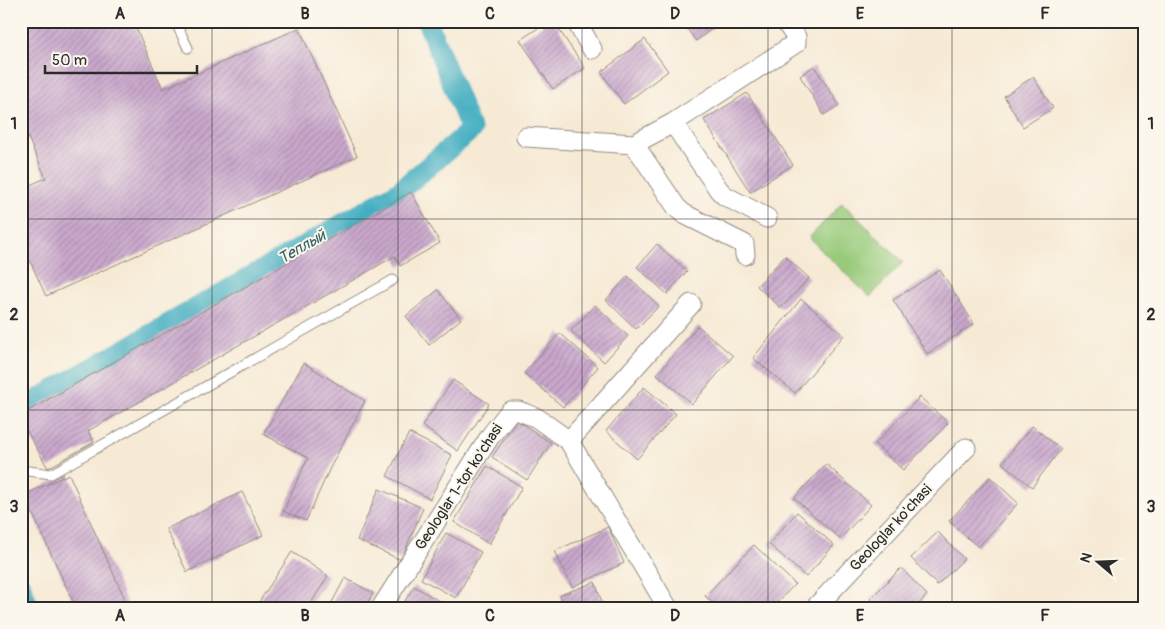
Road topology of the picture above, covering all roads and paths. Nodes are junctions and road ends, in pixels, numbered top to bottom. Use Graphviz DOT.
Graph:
graph roads {
  1 [pos="175,21"];
  2 [pos="576,21"];
  3 [pos="785,21"];
  4 [pos="188,48"];
  5 [pos="592,49"];
  6 [pos="673,122"];
  7 [pos="526,137"];
  8 [pos="634,144"];
  9 [pos="768,218"];
  10 [pos="745,255"];
  11 [pos="392,280"];
  12 [pos="691,304"];
  13 [pos="569,441"];
  14 [pos="966,448"];
  15 [pos="21,470"];
  16 [pos="381,608"];
  17 [pos="668,608"];
  18 [pos="815,608"];
  1 -- 4 [label="lane"];
  2 -- 5 [label="street"];
  3 -- 6 [label="street"];
  6 -- 8 [label="street"];
  6 -- 9 [label="street"];
  7 -- 8 [label="street"];
  8 -- 10 [label="street"];
  11 -- 15 [label="lane"];
  12 -- 13 [label="street"];
  13 -- 16 [label="street, Geologlar 1-tor ko'chasi"];
  13 -- 17 [label="street, Geologlar 1-tor ko'chasi"];
  14 -- 18 [label="street, Geologlar ko'chasi"];
}
